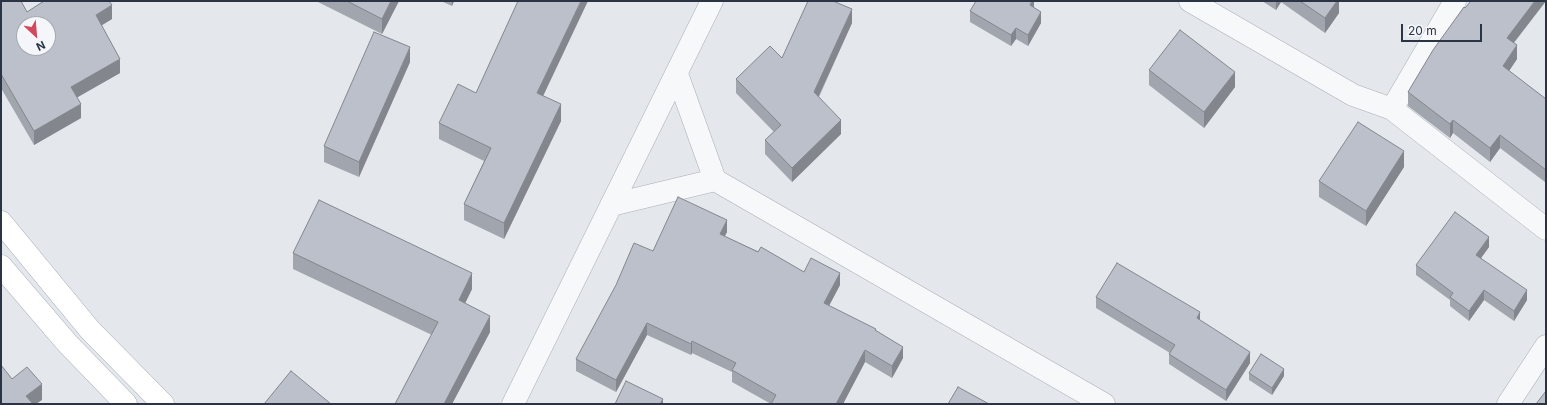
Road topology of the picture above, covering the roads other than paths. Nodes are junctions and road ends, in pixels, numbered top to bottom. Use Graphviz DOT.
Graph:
graph roads {
  1 [pos="712,1"];
  2 [pos="1190,1"];
  3 [pos="1455,1"];
  4 [pos="678,74"];
  5 [pos="1392,109"];
  6 [pos="715,180"];
  7 [pos="611,205"];
  8 [pos="1,222"];
  9 [pos="1546,229"];
  10 [pos="1,266"];
  11 [pos="1546,346"];
  12 [pos="126,404"];
  13 [pos="163,404"];
  14 [pos="513,404"];
  15 [pos="1104,404"];
  16 [pos="1508,404"];
  1 -- 4 [label="street"];
  2 -- 5 [label="street"];
  3 -- 5 [label="street"];
  4 -- 6 [label="street"];
  4 -- 7 [label="street"];
  5 -- 9 [label="street"];
  6 -- 7 [label="street"];
  6 -- 15 [label="street"];
  7 -- 14 [label="street"];
  8 -- 13 [label="main road"];
  10 -- 12 [label="main road"];
  11 -- 16 [label="street"];
}
